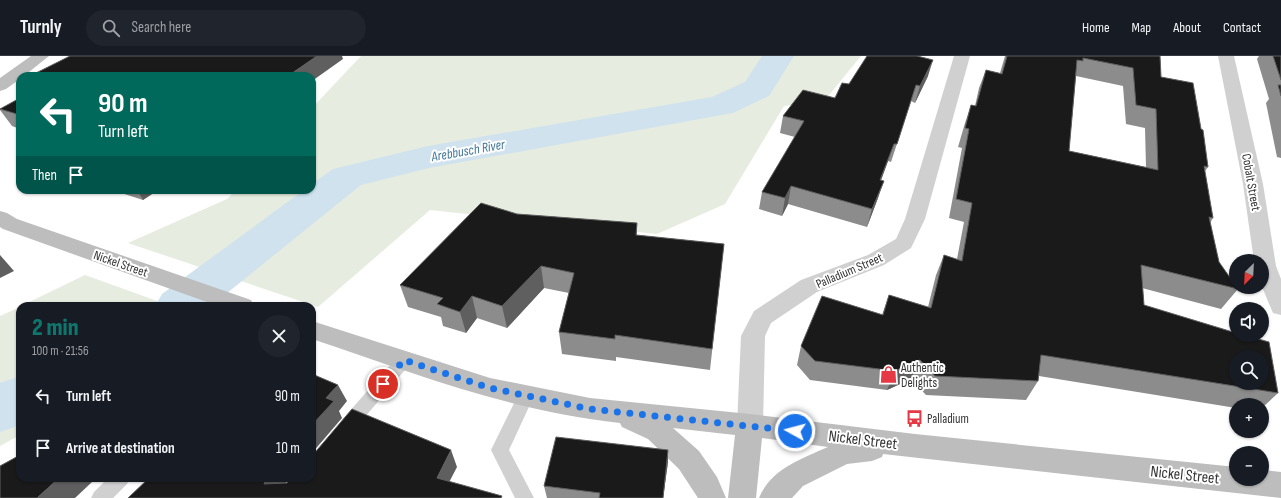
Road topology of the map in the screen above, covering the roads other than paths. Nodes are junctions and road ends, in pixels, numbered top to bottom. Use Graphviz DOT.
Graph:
graph roads {
  1 [pos="41,56"];
  2 [pos="962,56"];
  3 [pos="1226,56"];
  4 [pos="19,72"];
  5 [pos="16,74"];
  6 [pos="0,86"];
  7 [pos="0,218"];
  8 [pos="232,302"];
  9 [pos="1281,307"];
  10 [pos="316,331"];
  11 [pos="404,360"];
  12 [pos="526,396"];
  13 [pos="590,409"];
  14 [pos="750,425"];
  15 [pos="338,438"];
  16 [pos="915,446"];
  17 [pos="117,482"];
  18 [pos="1281,485"];
  19 [pos="100,498"];
  20 [pos="525,498"];
  21 [pos="712,498"];
  22 [pos="742,498"];
  23 [pos="773,498"];
  1 -- 4 [label="street"];
  2 -- 14 [label="street, Palladium Street"];
  3 -- 9 [label="street, Cobalt Street"];
  5 -- 6 [label="street"];
  7 -- 8 [label="street, Nickel Street"];
  10 -- 11 [label="street, Nickel Street"];
  11 -- 12 [label="street, Nickel Street"];
  11 -- 15 [label="lane"];
  12 -- 13 [label="street, Nickel Street"];
  12 -- 20 [label="lane"];
  13 -- 14 [label="street, Nickel Street"];
  13 -- 21 [label="street"];
  14 -- 16 [label="street, Nickel Street"];
  14 -- 22 [label="street"];
  16 -- 18 [label="street, Nickel Street"];
  16 -- 23 [label="street"];
  17 -- 19 [label="lane"];
}
